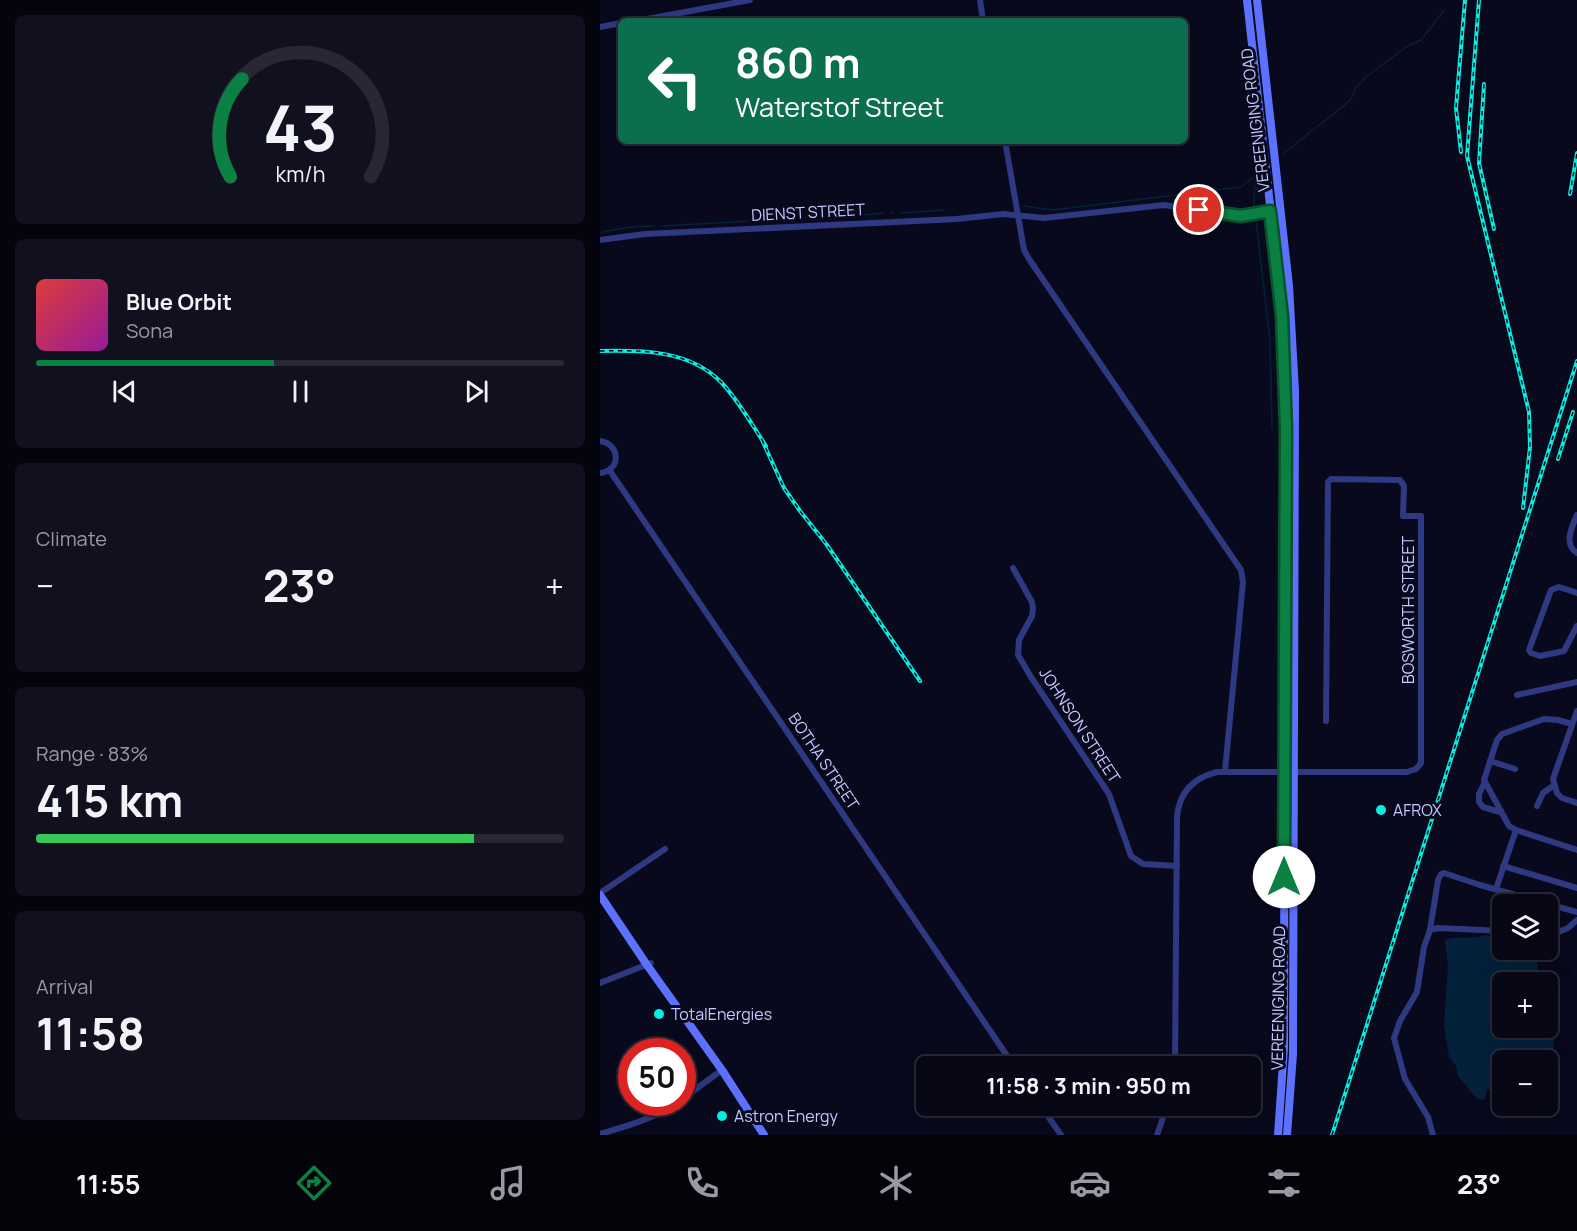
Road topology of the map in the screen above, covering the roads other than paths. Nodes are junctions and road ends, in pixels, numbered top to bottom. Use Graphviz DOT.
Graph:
graph roads {
  1 [pos="750,0"];
  2 [pos="980,0"];
  3 [pos="1247,0"];
  4 [pos="1257,0"];
  5 [pos="652,18"];
  6 [pos="983,18"];
  7 [pos="618,24"];
  8 [pos="600,27"];
  9 [pos="1006,144"];
  10 [pos="1281,209"];
  11 [pos="1270,211"];
  12 [pos="1018,215"];
  13 [pos="600,240"];
  14 [pos="600,441"];
  15 [pos="610,471"];
  16 [pos="600,474"];
  17 [pos="1577,515"];
  18 [pos="1577,553"];
  19 [pos="1013,568"];
  20 [pos="1577,593"];
  21 [pos="1577,626"];
  22 [pos="1577,682"];
  23 [pos="1517,695"];
  24 [pos="1577,711"];
  25 [pos="1326,721"];
  26 [pos="1572,724"];
  27 [pos="1490,761"];
  28 [pos="1515,769"];
  29 [pos="1225,771"];
  30 [pos="1284,772"];
  31 [pos="1295,772"];
  32 [pos="1485,782"];
  33 [pos="1553,786"];
  34 [pos="1577,803"];
  35 [pos="1537,806"];
  36 [pos="1500,812"];
  37 [pos="1516,830"];
  38 [pos="665,849"];
  39 [pos="1577,850"];
  40 [pos="1177,866"];
  41 [pos="1503,866"];
  42 [pos="1577,888"];
  43 [pos="1496,889"];
  44 [pos="600,894"];
  45 [pos="1577,912"];
  46 [pos="1577,920"];
  47 [pos="1430,930"];
  48 [pos="1492,930"];
  49 [pos="1558,932"];
  50 [pos="649,964"];
  51 [pos="600,983"];
  52 [pos="1007,1056"];
  53 [pos="1175,1056"];
  54 [pos="722,1070"];
  55 [pos="696,1089"];
  56 [pos="656,1116"];
  57 [pos="1048,1116"];
  58 [pos="1164,1116"];
  59 [pos="602,1134"];
  60 [pos="764,1135"];
  61 [pos="1060,1135"];
  62 [pos="1157,1135"];
  63 [pos="1278,1135"];
  64 [pos="1287,1135"];
  65 [pos="1433,1135"];
  1 -- 5 [label="street"];
  2 -- 6 [label="street"];
  3 -- 11 [label="main road, VEREENIGING ROAD"];
  4 -- 10 [label="main road, VEREENIGING ROAD"];
  7 -- 8 [label="street"];
  9 -- 12 [label="street"];
  10 -- 11 [label="street, DIENST STREET"];
  10 -- 31 [label="main road, VEREENIGING ROAD"];
  11 -- 12 [label="street, DIENST STREET"];
  11 -- 30 [label="main road, VEREENIGING ROAD"];
  12 -- 13 [label="street, DIENST STREET"];
  12 -- 29 [label="street"];
  14 -- 15 [label="street"];
  15 -- 16 [label="street"];
  15 -- 52 [label="street, BOTHA STREET"];
  17 -- 18 [label="street"];
  19 -- 40 [label="street, JOHNSON STREET"];
  20 -- 21 [label="street"];
  22 -- 23 [label="street"];
  24 -- 26 [label="street"];
  25 -- 31 [label="street, BOSWORTH STREET"];
  26 -- 27 [label="street"];
  26 -- 33 [label="street"];
  27 -- 28 [label="street"];
  27 -- 32 [label="street"];
  29 -- 30 [label="street, BOSWORTH STREET"];
  29 -- 40 [label="street, BOSWORTH STREET"];
  30 -- 31 [label="street, BOSWORTH STREET"];
  30 -- 63 [label="main road, VEREENIGING ROAD"];
  31 -- 64 [label="main road, VEREENIGING ROAD"];
  32 -- 36 [label="street"];
  32 -- 36 [label="street"];
  33 -- 34 [label="street"];
  33 -- 35 [label="street"];
  36 -- 37 [label="street"];
  37 -- 39 [label="street"];
  37 -- 41 [label="street"];
  38 -- 44 [label="street"];
  40 -- 53 [label="street, BOSWORTH STREET"];
  41 -- 42 [label="street"];
  41 -- 43 [label="street"];
  43 -- 45 [label="street"];
  43 -- 47 [label="street"];
  44 -- 50 [label="main road"];
  46 -- 49 [label="street"];
  47 -- 48 [label="street"];
  47 -- 65 [label="street"];
  50 -- 51 [label="street"];
  50 -- 54 [label="main road"];
  54 -- 55 [label="street"];
  54 -- 60 [label="main road"];
  56 -- 59 [label="street"];
  57 -- 61 [label="street"];
  58 -- 62 [label="street"];
}
